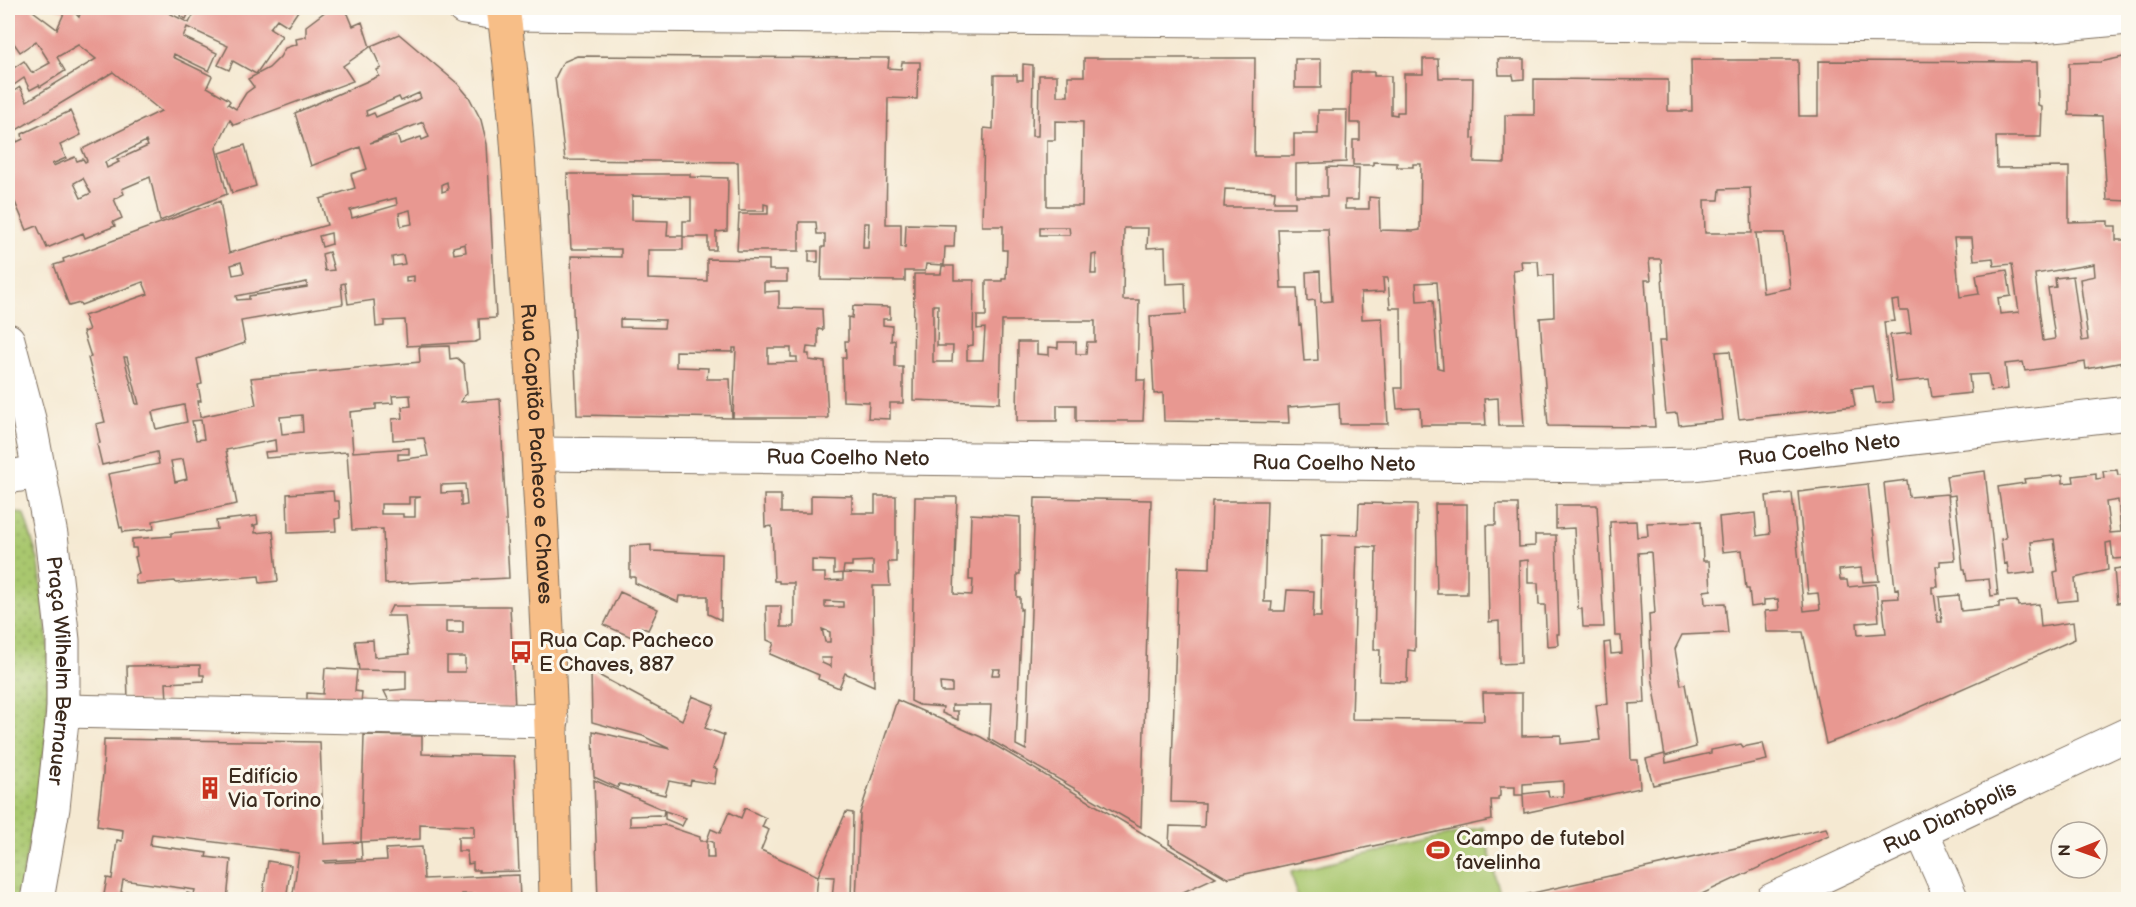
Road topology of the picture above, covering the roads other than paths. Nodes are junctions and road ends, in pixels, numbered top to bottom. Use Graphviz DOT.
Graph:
graph roads {
  1 [pos="464,8"];
  2 [pos="504,11"];
  3 [pos="2089,14"];
  4 [pos="2128,18"];
  5 [pos="8,340"];
  6 [pos="2128,413"];
  7 [pos="538,454"];
  8 [pos="23,475"];
  9 [pos="63,711"];
  10 [pos="552,722"];
  11 [pos="2128,734"];
  12 [pos="1921,830"];
  13 [pos="37,900"];
  14 [pos="556,900"];
  15 [pos="1772,900"];
  16 [pos="1952,900"];
  1 -- 2 [label="street"];
  2 -- 3 [label="street"];
  2 -- 7 [label="main road, Rua Capitão Pacheco e Chaves"];
  3 -- 4 [label="street"];
  5 -- 8 [label="street, Praça Wilhelm Bernauer"];
  6 -- 7 [label="street, Rua Coelho Neto"];
  7 -- 10 [label="main road, Rua Capitão Pacheco e Chaves"];
  8 -- 9 [label="street, Praça Wilhelm Bernauer"];
  9 -- 10 [label="street"];
  9 -- 13 [label="street, Praça Wilhelm Bernauer"];
  10 -- 14 [label="main road, Rua Capitão Pacheco e Chaves"];
  11 -- 12 [label="street, Rua Dianópolis"];
  12 -- 15 [label="street, Rua Dianópolis"];
  12 -- 16 [label="street"];
}
